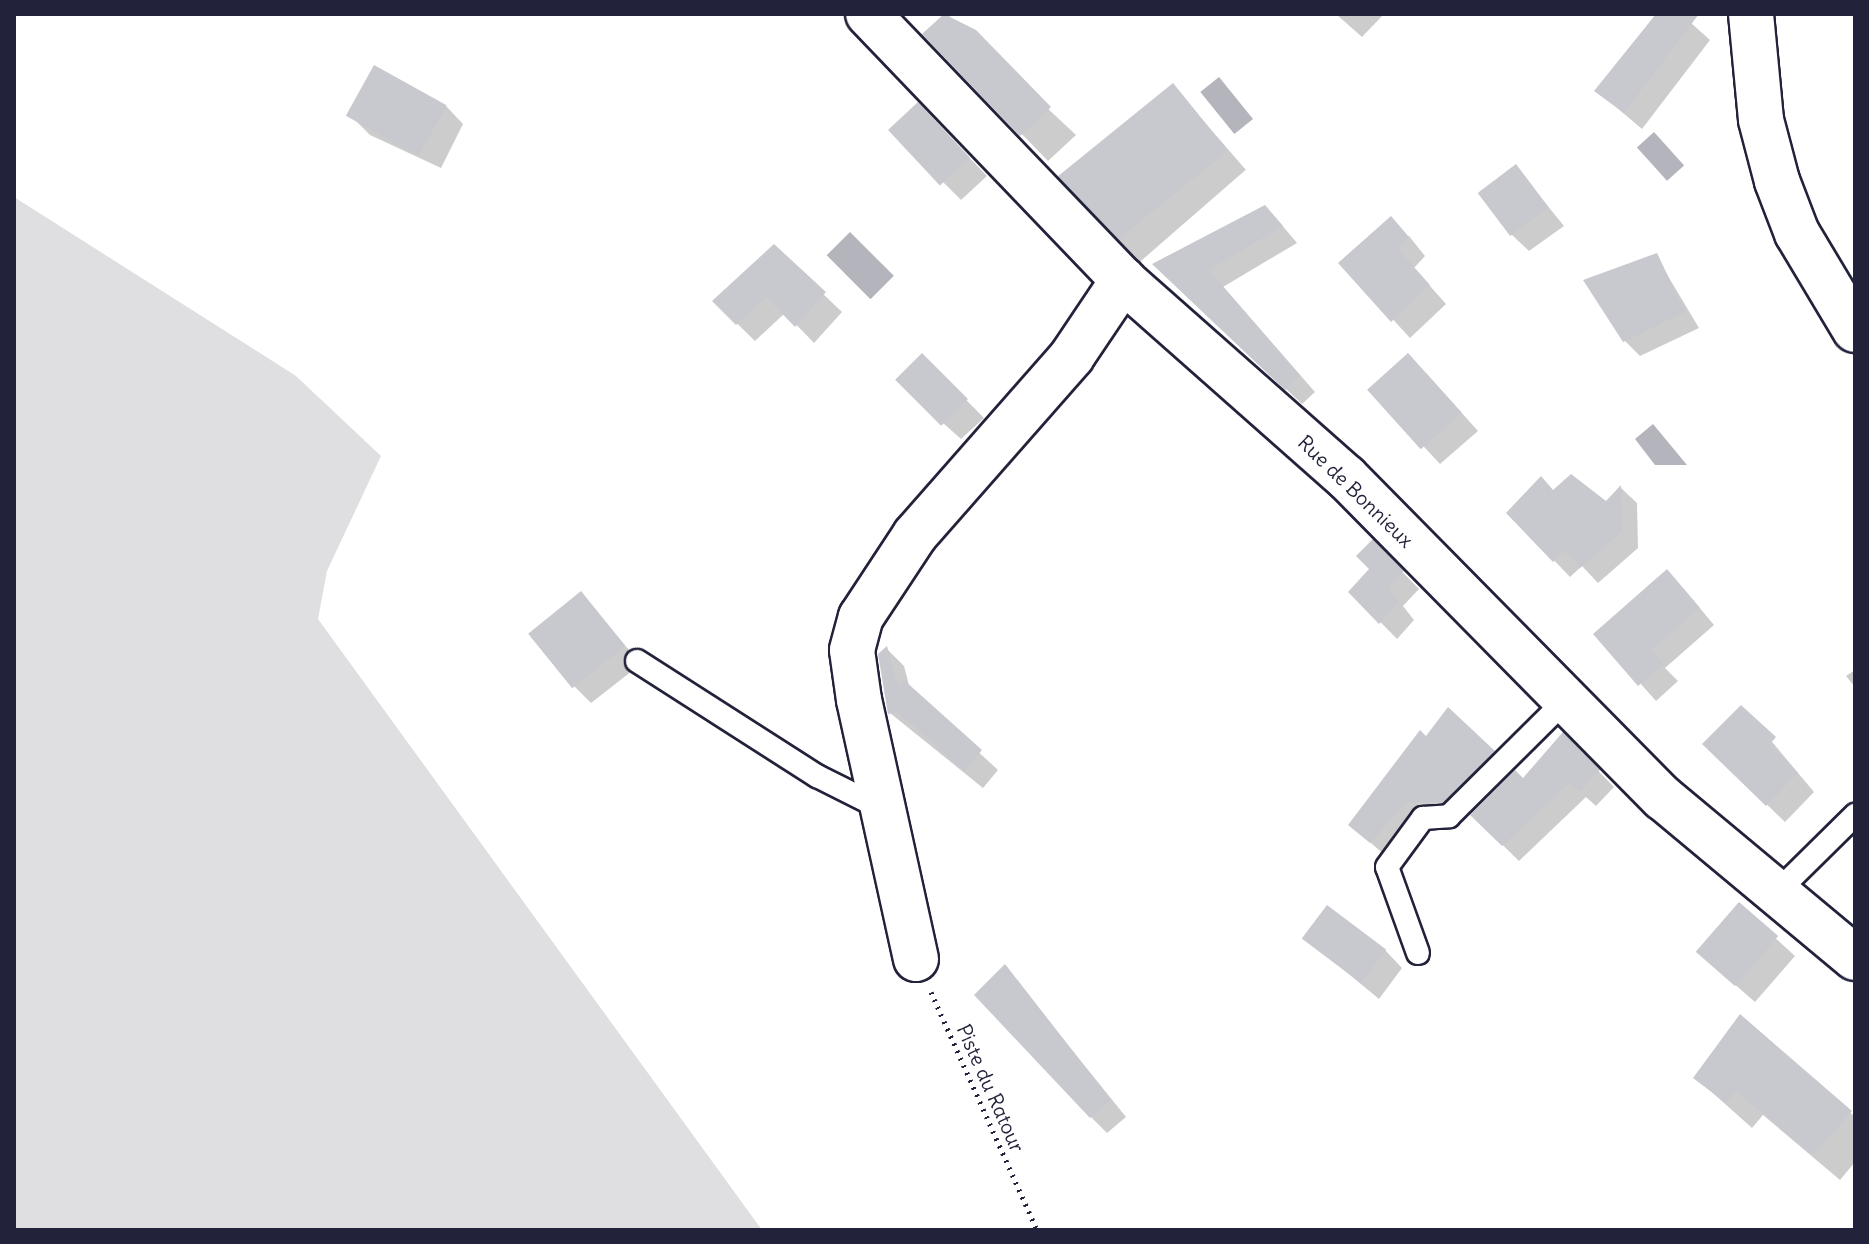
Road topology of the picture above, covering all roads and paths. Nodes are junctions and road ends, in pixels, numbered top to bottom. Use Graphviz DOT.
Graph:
graph roads {
  1 [pos="868,14"];
  2 [pos="1751,14"];
  3 [pos="1123,280"];
  4 [pos="1855,330"];
  5 [pos="637,661"];
  6 [pos="1566,700"];
  7 [pos="883,809"];
  8 [pos="1855,815"];
  9 [pos="1777,892"];
  10 [pos="1418,953"];
  11 [pos="1855,958"];
  12 [pos="916,959"];
  13 [pos="1037,1230"];
  1 -- 3 [label="street, Rue de Bonnieux"];
  2 -- 4 [label="street"];
  3 -- 6 [label="street, Rue de Bonnieux"];
  3 -- 7 [label="street"];
  5 -- 7 [label="lane"];
  6 -- 9 [label="street, Rue de Bonnieux"];
  6 -- 10 [label="lane"];
  7 -- 12 [label="street"];
  8 -- 9 [label="lane"];
  9 -- 11 [label="street, Rue de Bonnieux"];
  12 -- 13 [label="path, Piste du Ratour"];
}
